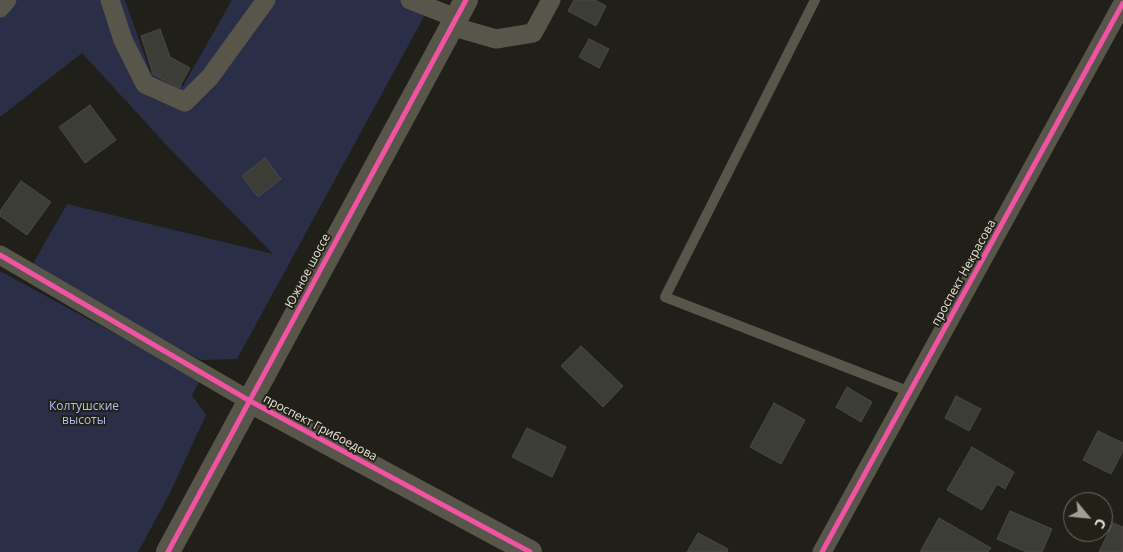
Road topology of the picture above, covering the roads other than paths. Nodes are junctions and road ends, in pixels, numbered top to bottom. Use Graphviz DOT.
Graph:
graph roads {
  1 [pos="6,0"];
  2 [pos="110,0"];
  3 [pos="266,0"];
  4 [pos="410,0"];
  5 [pos="552,0"];
  6 [pos="815,0"];
  7 [pos="1123,4"];
  8 [pos="0,8"];
  9 [pos="458,15"];
  10 [pos="0,255"];
  11 [pos="910,392"];
  12 [pos="250,401"];
  13 [pos="168,552"];
  14 [pos="530,552"];
  15 [pos="822,552"];
  1 -- 8 [label="street"];
  2 -- 3 [label="street"];
  4 -- 9 [label="street"];
  5 -- 9 [label="street"];
  6 -- 11 [label="lane"];
  7 -- 11 [label="street, проспект Некрасова"];
  9 -- 12 [label="street, Южное шоссе"];
  10 -- 12 [label="street, проспект Грибоедова"];
  11 -- 15 [label="street, проспект Некрасова"];
  12 -- 13 [label="street, Южное шоссе"];
  12 -- 14 [label="street, проспект Грибоедова"];
}
